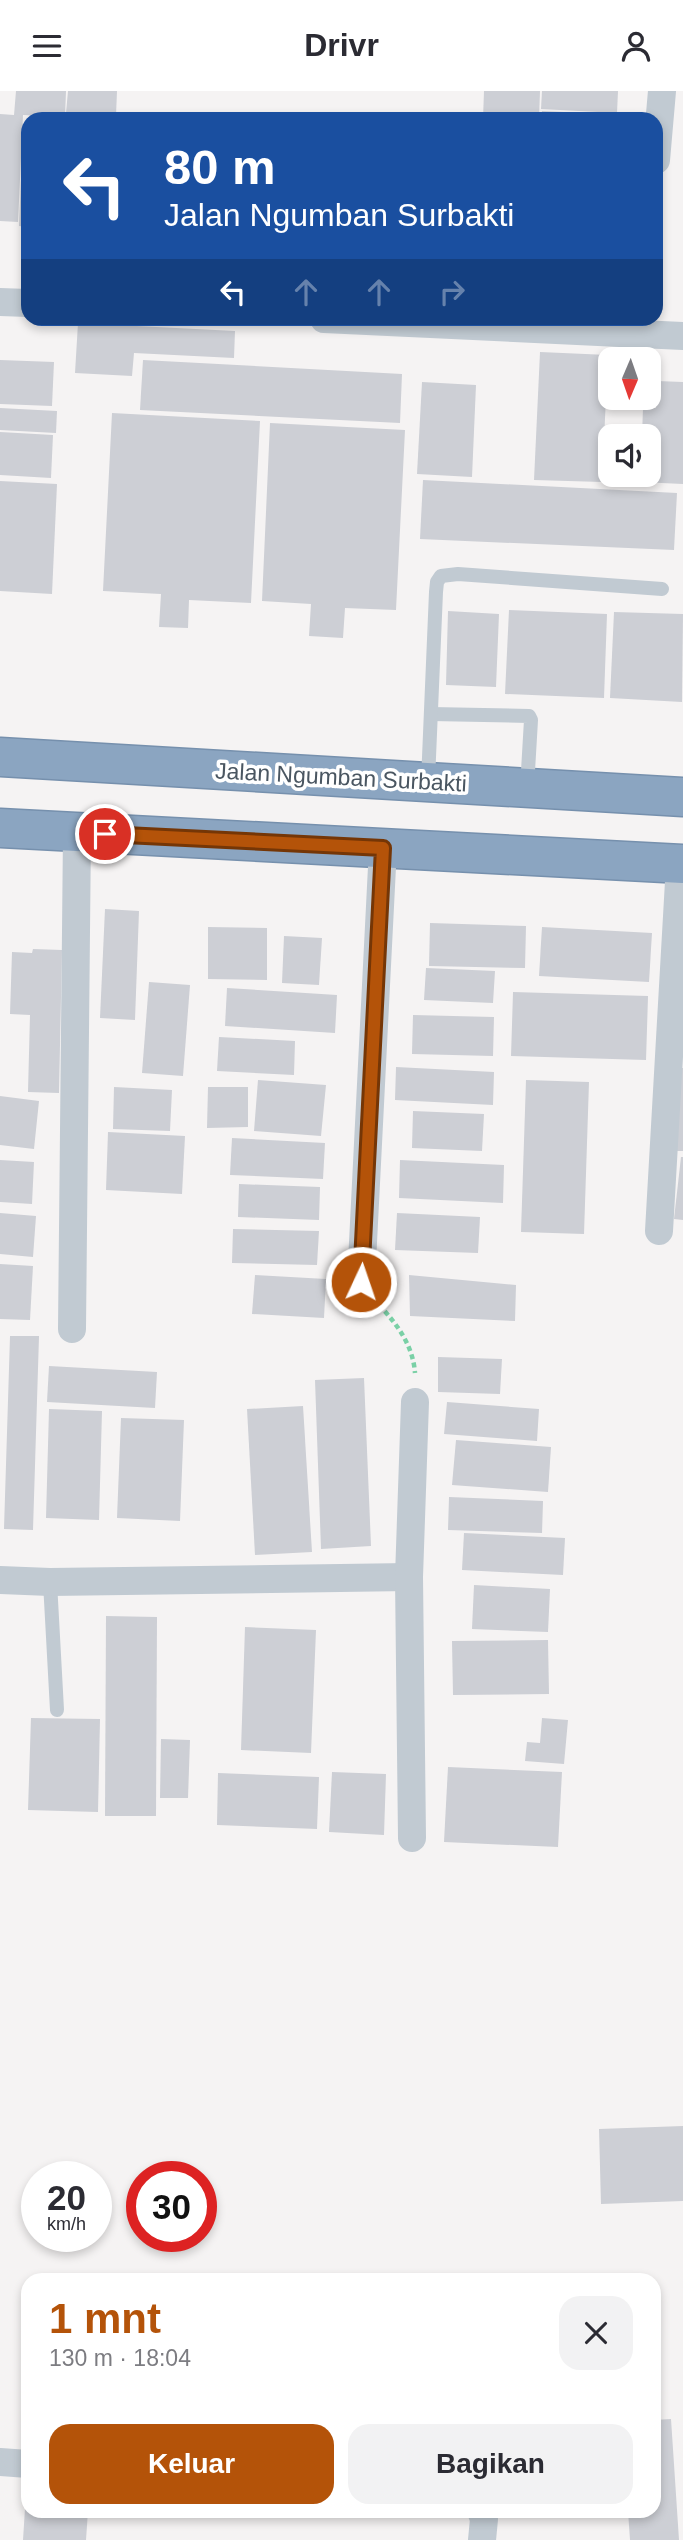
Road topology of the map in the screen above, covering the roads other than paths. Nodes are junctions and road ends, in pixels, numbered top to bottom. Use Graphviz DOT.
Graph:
graph roads {
  1 [pos="662,91"];
  2 [pos="660,112"];
  3 [pos="0,302"];
  4 [pos="21,303"];
  5 [pos="601,326"];
  6 [pos="641,327"];
  7 [pos="683,336"];
  8 [pos="662,589"];
  9 [pos="431,714"];
  10 [pos="0,757"];
  11 [pos="428,782"];
  12 [pos="527,788"];
  13 [pos="683,797"];
  14 [pos="0,828"];
  15 [pos="77,832"];
  16 [pos="383,848"];
  17 [pos="682,864"];
  18 [pos="659,1231"];
  19 [pos="361,1282"];
  20 [pos="72,1329"];
  21 [pos="415,1402"];
  22 [pos="409,1577"];
  23 [pos="0,1580"];
  24 [pos="50,1582"];
  25 [pos="57,1710"];
  26 [pos="412,1838"];
  27 [pos="0,2462"];
  28 [pos="21,2464"];
  1 -- 2 [label="street"];
  3 -- 4 [label="street"];
  5 -- 6 [label="street"];
  6 -- 7 [label="street"];
  8 -- 9 [label="lane"];
  9 -- 11 [label="lane"];
  9 -- 12 [label="lane"];
  10 -- 11 [label="highway, Jalan Ngumban Surbakti"];
  11 -- 12 [label="highway, Jalan Ngumban Surbakti"];
  12 -- 13 [label="highway, Jalan Ngumban Surbakti"];
  14 -- 15 [label="highway"];
  15 -- 16 [label="highway"];
  15 -- 20 [label="street"];
  16 -- 17 [label="highway"];
  16 -- 19 [label="street"];
  17 -- 18 [label="street"];
  21 -- 22 [label="street"];
  22 -- 24 [label="street"];
  22 -- 26 [label="street"];
  23 -- 24 [label="street"];
  24 -- 25 [label="lane"];
  27 -- 28 [label="street"];
}
